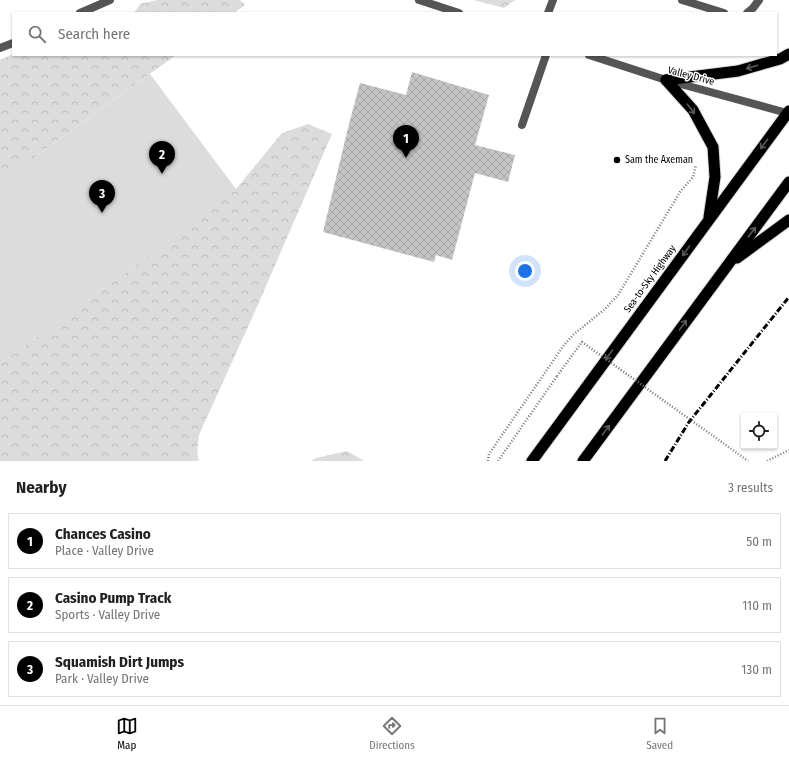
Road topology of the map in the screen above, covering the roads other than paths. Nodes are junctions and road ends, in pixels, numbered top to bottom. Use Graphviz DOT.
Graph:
graph roads {
  1 [pos="110,0"];
  2 [pos="419,0"];
  3 [pos="553,0"];
  4 [pos="682,0"];
  5 [pos="759,0"];
  6 [pos="82,12"];
  7 [pos="457,12"];
  8 [pos="548,12"];
  9 [pos="721,12"];
  10 [pos="748,12"];
  11 [pos="12,43"];
  12 [pos="0,48"];
  13 [pos="789,54"];
  14 [pos="546,56"];
  15 [pos="592,56"];
  16 [pos="666,80"];
  17 [pos="789,113"];
  18 [pos="522,125"];
  19 [pos="789,182"];
  20 [pos="709,219"];
  21 [pos="789,220"];
  22 [pos="729,264"];
  23 [pos="532,461"];
  24 [pos="583,461"];
  1 -- 6 [label="street"];
  2 -- 7 [label="street"];
  3 -- 8 [label="street"];
  4 -- 9 [label="street"];
  5 -- 10 [label="street"];
  11 -- 12 [label="street"];
  13 -- 16 [label="highway, one-way"];
  14 -- 18 [label="street"];
  15 -- 16 [label="street, Valley Drive"];
  16 -- 17 [label="street, Valley Drive"];
  16 -- 20 [label="highway, one-way"];
  17 -- 20 [label="highway, Sea-to-Sky Highway, one-way"];
  22 -- 19 [label="highway, one-way"];
  20 -- 23 [label="highway, Sea-to-Sky Highway, one-way"];
  21 -- 22 [label="highway"];
  24 -- 22 [label="highway, one-way"];
}
